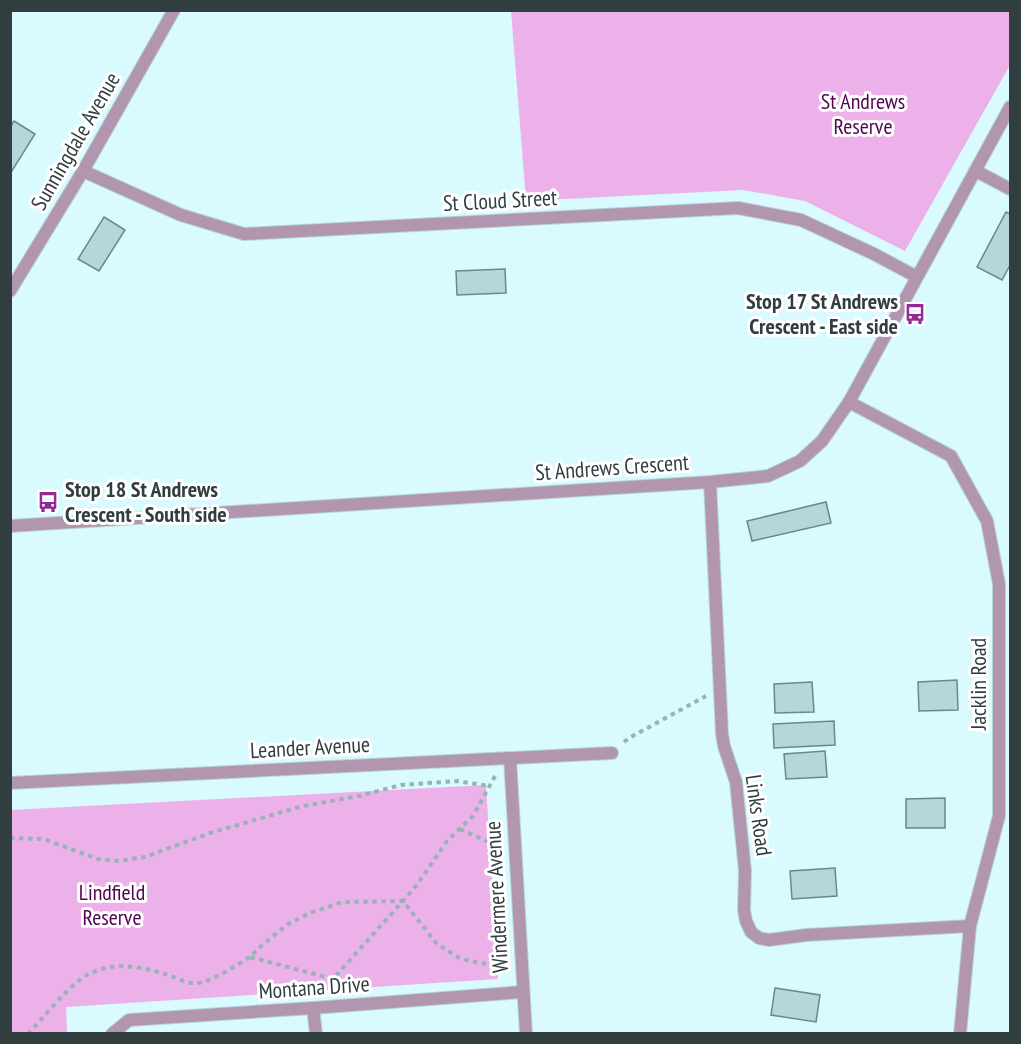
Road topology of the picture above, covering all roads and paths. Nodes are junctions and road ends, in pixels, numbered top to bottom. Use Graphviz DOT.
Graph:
graph roads {
  1 [pos="174,10"];
  2 [pos="1011,107"];
  3 [pos="83,171"];
  4 [pos="976,171"];
  5 [pos="1011,189"];
  6 [pos="917,277"];
  7 [pos="10,291"];
  8 [pos="849,402"];
  9 [pos="710,482"];
  10 [pos="10,526"];
  11 [pos="1005,583"];
  12 [pos="720,688"];
  13 [pos="612,753"];
  14 [pos="510,758"];
  15 [pos="496,775"];
  16 [pos="10,783"];
  17 [pos="489,786"];
  18 [pos="460,829"];
  19 [pos="10,838"];
  20 [pos="515,853"];
  21 [pos="403,901"];
  22 [pos="970,926"];
  23 [pos="250,957"];
  24 [pos="507,970"];
  25 [pos="522,992"];
  26 [pos="314,1008"];
  27 [pos="28,1034"];
  28 [pos="112,1034"];
  29 [pos="316,1034"];
  30 [pos="526,1034"];
  31 [pos="960,1034"];
  1 -- 3 [label="street, Sunningdale Avenue"];
  2 -- 4 [label="street, St Andrews Crescent"];
  3 -- 6 [label="street, St Cloud Street"];
  3 -- 7 [label="street, Sunningdale Avenue"];
  4 -- 5 [label="street"];
  4 -- 6 [label="street, St Andrews Crescent"];
  6 -- 8 [label="street, St Andrews Crescent"];
  8 -- 9 [label="street, St Andrews Crescent"];
  8 -- 11 [label="street, Jacklin Road"];
  9 -- 10 [label="street, St Andrews Crescent"];
  9 -- 12 [label="street, Links Road"];
  11 -- 22 [label="street, Jacklin Road"];
  12 -- 13 [label="path"];
  12 -- 22 [label="street, Links Road"];
  13 -- 14 [label="street, Leander Avenue"];
  14 -- 16 [label="street, Leander Avenue"];
  14 -- 20 [label="street, Windermere Avenue"];
  15 -- 17 [label="path"];
  17 -- 18 [label="path"];
  17 -- 19 [label="path"];
  18 -- 20 [label="path"];
  18 -- 21 [label="path"];
  20 -- 25 [label="street, Windermere Avenue"];
  21 -- 23 [label="path"];
  21 -- 23 [label="path"];
  21 -- 24 [label="path"];
  22 -- 31 [label="street, Jacklin Road"];
  23 -- 27 [label="path"];
  25 -- 26 [label="street, Montana Drive"];
  25 -- 30 [label="street, Windermere Avenue"];
  26 -- 28 [label="street, Montana Drive"];
  26 -- 29 [label="street"];
}
